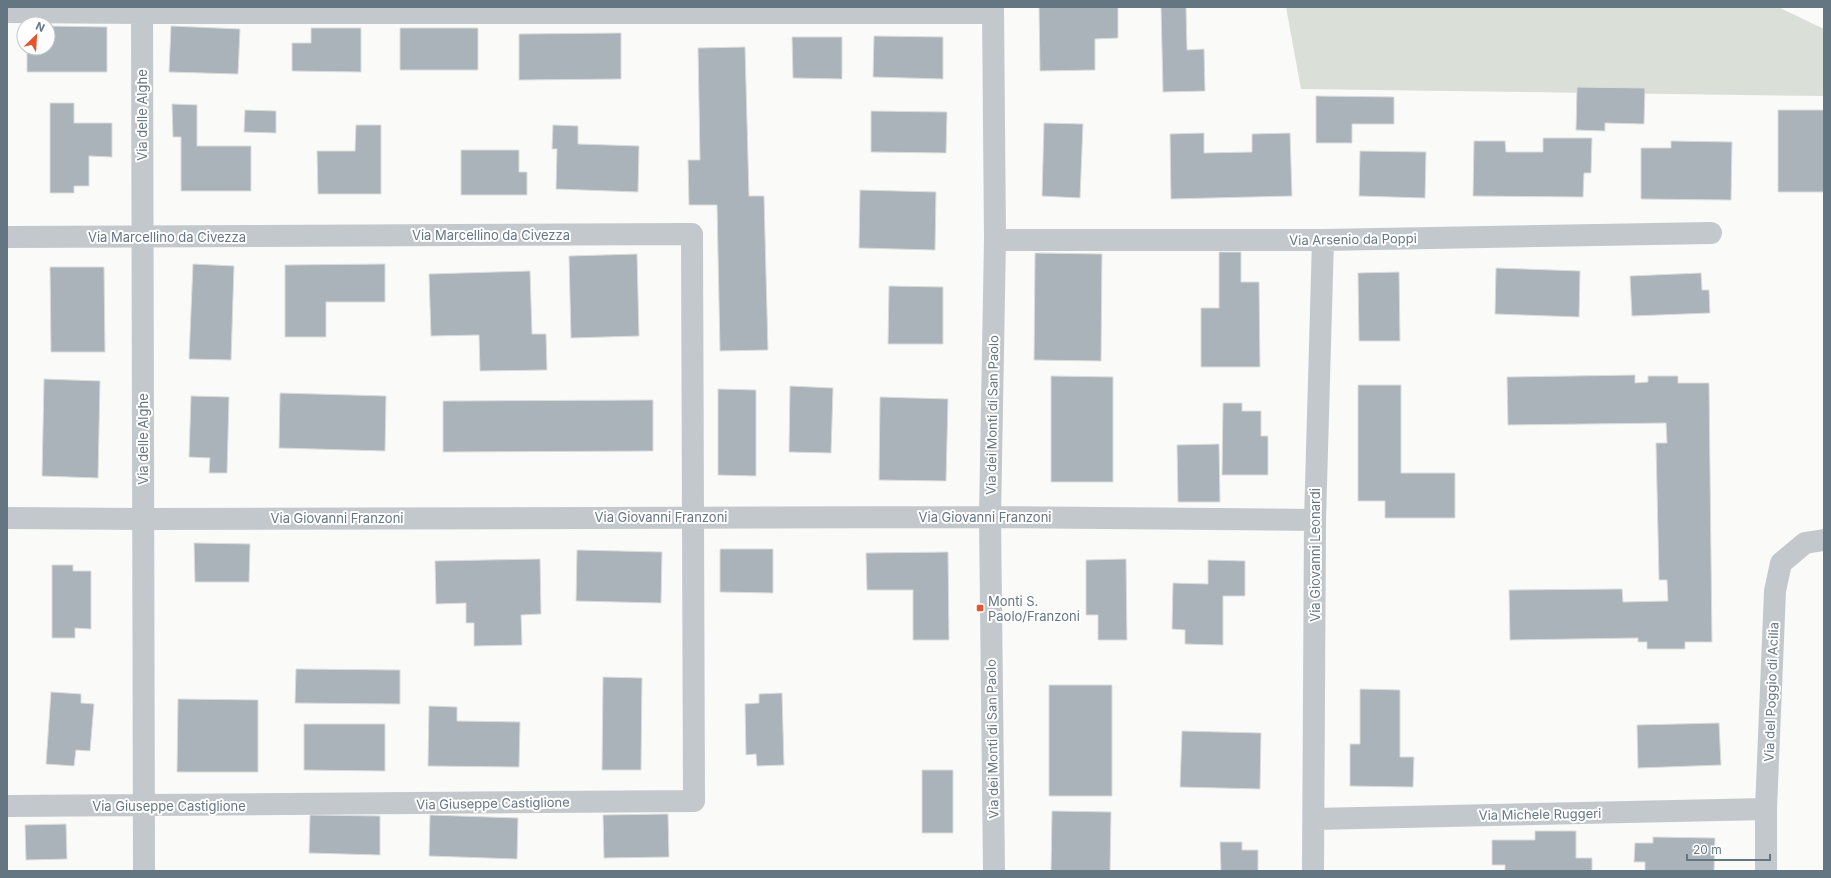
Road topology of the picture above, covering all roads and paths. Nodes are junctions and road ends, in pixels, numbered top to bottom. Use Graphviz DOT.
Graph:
graph roads {
  1 [pos="142,10"];
  2 [pos="993,10"];
  3 [pos="7,12"];
  4 [pos="1711,233"];
  5 [pos="7,238"];
  6 [pos="143,238"];
  7 [pos="994,240"];
  8 [pos="1323,240"];
  9 [pos="692,517"];
  10 [pos="990,517"];
  11 [pos="7,518"];
  12 [pos="143,519"];
  13 [pos="1315,520"];
  14 [pos="1824,540"];
  15 [pos="7,806"];
  16 [pos="144,806"];
  17 [pos="1766,809"];
  18 [pos="1315,819"];
  19 [pos="144,871"];
  20 [pos="994,871"];
  21 [pos="1313,871"];
  22 [pos="1766,871"];
  1 -- 2 [label="street"];
  1 -- 3 [label="street"];
  1 -- 6 [label="street, Via delle Alghe"];
  2 -- 7 [label="street, Via dei Monti di San Paolo"];
  4 -- 8 [label="street, Via Arsenio da Poppi"];
  5 -- 6 [label="street, Via Marcellino da Civezza"];
  6 -- 9 [label="street, Via Marcellino da Civezza"];
  6 -- 12 [label="street, Via delle Alghe"];
  7 -- 8 [label="street, Via Arsenio da Poppi"];
  7 -- 10 [label="street, Via dei Monti di San Paolo"];
  8 -- 13 [label="street, Via Giovanni Leonardi"];
  9 -- 10 [label="street, Via Giovanni Franzoni"];
  9 -- 12 [label="street, Via Giovanni Franzoni"];
  9 -- 16 [label="street, Via Giuseppe Castiglione"];
  10 -- 13 [label="street, Via Giovanni Franzoni"];
  10 -- 20 [label="street, Via dei Monti di San Paolo"];
  11 -- 12 [label="street, Via Giovanni Franzoni"];
  12 -- 16 [label="street, Via delle Alghe"];
  13 -- 18 [label="street, Via Giovanni Leonardi"];
  14 -- 17 [label="street, Via del Poggio di Acilia"];
  15 -- 16 [label="street, Via Giuseppe Castiglione"];
  16 -- 19 [label="street, Via delle Alghe"];
  17 -- 18 [label="street, Via Michele Ruggeri"];
  17 -- 22 [label="street, Via del Poggio di Acilia"];
  18 -- 21 [label="street, Via Giovanni Leonardi"];
}
